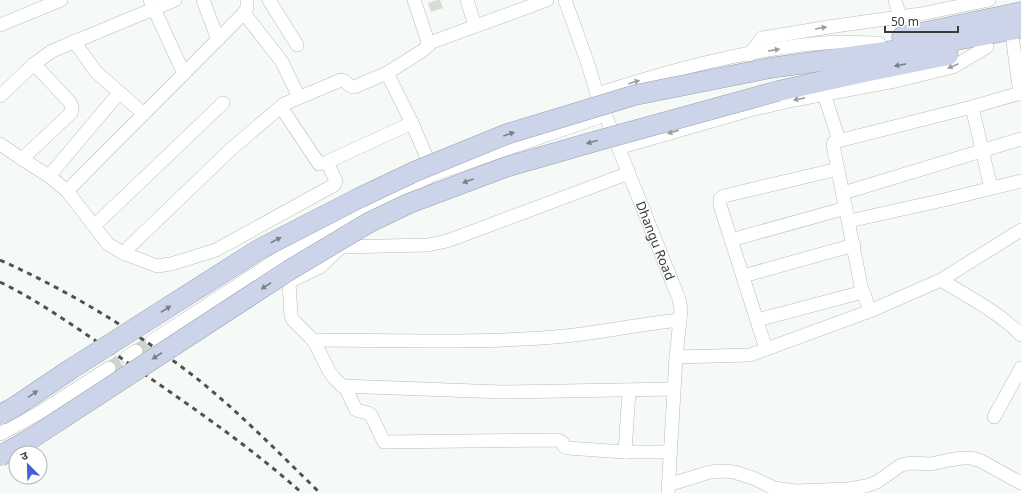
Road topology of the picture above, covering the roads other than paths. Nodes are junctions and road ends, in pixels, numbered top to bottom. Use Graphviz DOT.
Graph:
graph roads {
  1 [pos="61,0"];
  2 [pos="175,0"];
  3 [pos="204,0"];
  4 [pos="247,0"];
  5 [pos="269,0"];
  6 [pos="414,0"];
  7 [pos="467,0"];
  8 [pos="547,0"];
  9 [pos="565,0"];
  10 [pos="895,0"];
  11 [pos="989,0"];
  12 [pos="152,5"];
  13 [pos="1021,12"];
  14 [pos="244,13"];
  15 [pos="900,17"];
  16 [pos="0,25"];
  17 [pos="475,26"];
  18 [pos="1018,37"];
  19 [pos="218,40"];
  20 [pos="74,41"];
  21 [pos="880,43"];
  22 [pos="297,45"];
  23 [pos="429,45"];
  24 [pos="987,47"];
  25 [pos="749,55"];
  26 [pos="838,58"];
  27 [pos="34,64"];
  28 [pos="387,73"];
  29 [pos="184,74"];
  30 [pos="1,93"];
  31 [pos="119,93"];
  32 [pos="597,94"];
  33 [pos="824,94"];
  34 [pos="1020,94"];
  35 [pos="299,98"];
  36 [pos="223,103"];
  37 [pos="281,107"];
  38 [pos="972,107"];
  39 [pos="144,114"];
  40 [pos="605,114"];
  41 [pos="412,123"];
  42 [pos="1021,139"];
  43 [pos="839,140"];
  44 [pos="0,144"];
  45 [pos="618,148"];
  46 [pos="982,150"];
  47 [pos="22,159"];
  48 [pos="327,162"];
  49 [pos="838,169"];
  50 [pos="629,173"];
  51 [pos="434,174"];
  52 [pos="49,176"];
  53 [pos="1021,181"];
  54 [pos="991,188"];
  55 [pos="67,191"];
  56 [pos="843,193"];
  57 [pos="846,208"];
  58 [pos="849,221"];
  59 [pos="94,226"];
  60 [pos="1021,230"];
  61 [pos="731,240"];
  62 [pos="854,245"];
  63 [pos="123,253"];
  64 [pos="743,276"];
  65 [pos="941,280"];
  66 [pos="863,292"];
  67 [pos="870,311"];
  68 [pos="680,320"];
  69 [pos="756,320"];
  70 [pos="1021,335"];
  71 [pos="312,340"];
  72 [pos="152,341"];
  73 [pos="766,349"];
  74 [pos="676,357"];
  75 [pos="109,368"];
  76 [pos="1021,368"];
  77 [pos="342,386"];
  78 [pos="674,389"];
  79 [pos="629,390"];
  80 [pos="0,415"];
  81 [pos="994,417"];
  82 [pos="0,434"];
  83 [pos="625,452"];
  84 [pos="670,452"];
  85 [pos="0,456"];
  86 [pos="1021,483"];
  87 [pos="668,489"];
  1 -- 16 [label="street"];
  2 -- 12 [label="street"];
  3 -- 19 [label="street"];
  4 -- 14 [label="street"];
  5 -- 22 [label="street"];
  6 -- 23 [label="street"];
  7 -- 17 [label="street"];
  8 -- 17 [label="street"];
  9 -- 32 [label="street, Dhangu Road"];
  10 -- 15 [label="street"];
  11 -- 15 [label="street"];
  12 -- 20 [label="street"];
  12 -- 29 [label="street"];
  13 -- 21 [label="highway"];
  14 -- 19 [label="street"];
  14 -- 35 [label="street"];
  25 -- 15 [label="street, one-way"];
  17 -- 23 [label="street"];
  18 -- 24 [label="highway"];
  18 -- 26 [label="highway"];
  18 -- 34 [label="street"];
  19 -- 29 [label="street"];
  20 -- 27 [label="street"];
  20 -- 31 [label="street"];
  25 -- 21 [label="street, one-way"];
  21 -- 26 [label="highway"];
  23 -- 28 [label="street"];
  24 -- 33 [label="street, one-way"];
  24 -- 85 [label="highway, one-way, bridge"];
  32 -- 25 [label="street, one-way"];
  80 -- 26 [label="highway, one-way, bridge"];
  27 -- 30 [label="street"];
  27 -- 47 [label="street"];
  28 -- 35 [label="street"];
  28 -- 41 [label="street"];
  29 -- 39 [label="street"];
  31 -- 39 [label="street"];
  31 -- 52 [label="street"];
  32 -- 40 [label="street, Dhangu Road"];
  33 -- 43 [label="street"];
  33 -- 45 [label="street, one-way"];
  34 -- 38 [label="street"];
  35 -- 37 [label="street"];
  36 -- 59 [label="street"];
  37 -- 48 [label="street"];
  37 -- 63 [label="street"];
  38 -- 43 [label="street"];
  38 -- 46 [label="street"];
  39 -- 55 [label="street"];
  40 -- 45 [label="street, Dhangu Road"];
  40 -- 51 [label="street"];
  41 -- 48 [label="street"];
  41 -- 51 [label="street"];
  42 -- 46 [label="street"];
  43 -- 49 [label="street"];
  44 -- 47 [label="street"];
  45 -- 50 [label="street, Dhangu Road"];
  46 -- 54 [label="street"];
  46 -- 56 [label="street"];
  47 -- 52 [label="street"];
  48 -- 63 [label="street"];
  49 -- 56 [label="street"];
  49 -- 61 [label="street"];
  50 -- 68 [label="street, Dhangu Road"];
  50 -- 71 [label="street"];
  51 -- 72 [label="street"];
  52 -- 55 [label="street"];
  53 -- 54 [label="street"];
  54 -- 58 [label="street"];
  55 -- 59 [label="street"];
  56 -- 57 [label="street"];
  57 -- 58 [label="street"];
  57 -- 61 [label="street"];
  58 -- 62 [label="street"];
  59 -- 63 [label="street"];
  60 -- 65 [label="street"];
  61 -- 64 [label="street"];
  62 -- 64 [label="street"];
  62 -- 66 [label="street"];
  64 -- 69 [label="street"];
  65 -- 67 [label="street"];
  65 -- 70 [label="street"];
  66 -- 67 [label="street"];
  66 -- 69 [label="street"];
  67 -- 73 [label="street"];
  68 -- 71 [label="street"];
  68 -- 74 [label="street, Dhangu Road"];
  69 -- 73 [label="street"];
  71 -- 77 [label="street"];
  73 -- 74 [label="street"];
  74 -- 78 [label="street, Dhangu Road"];
  75 -- 82 [label="street"];
  76 -- 81 [label="street"];
  77 -- 79 [label="street"];
  77 -- 83 [label="street"];
  78 -- 79 [label="street"];
  78 -- 84 [label="street, Dhangu Road"];
  79 -- 83 [label="street"];
  83 -- 84 [label="street"];
  84 -- 87 [label="street, Dhangu Road"];
  86 -- 87 [label="street"];
}
